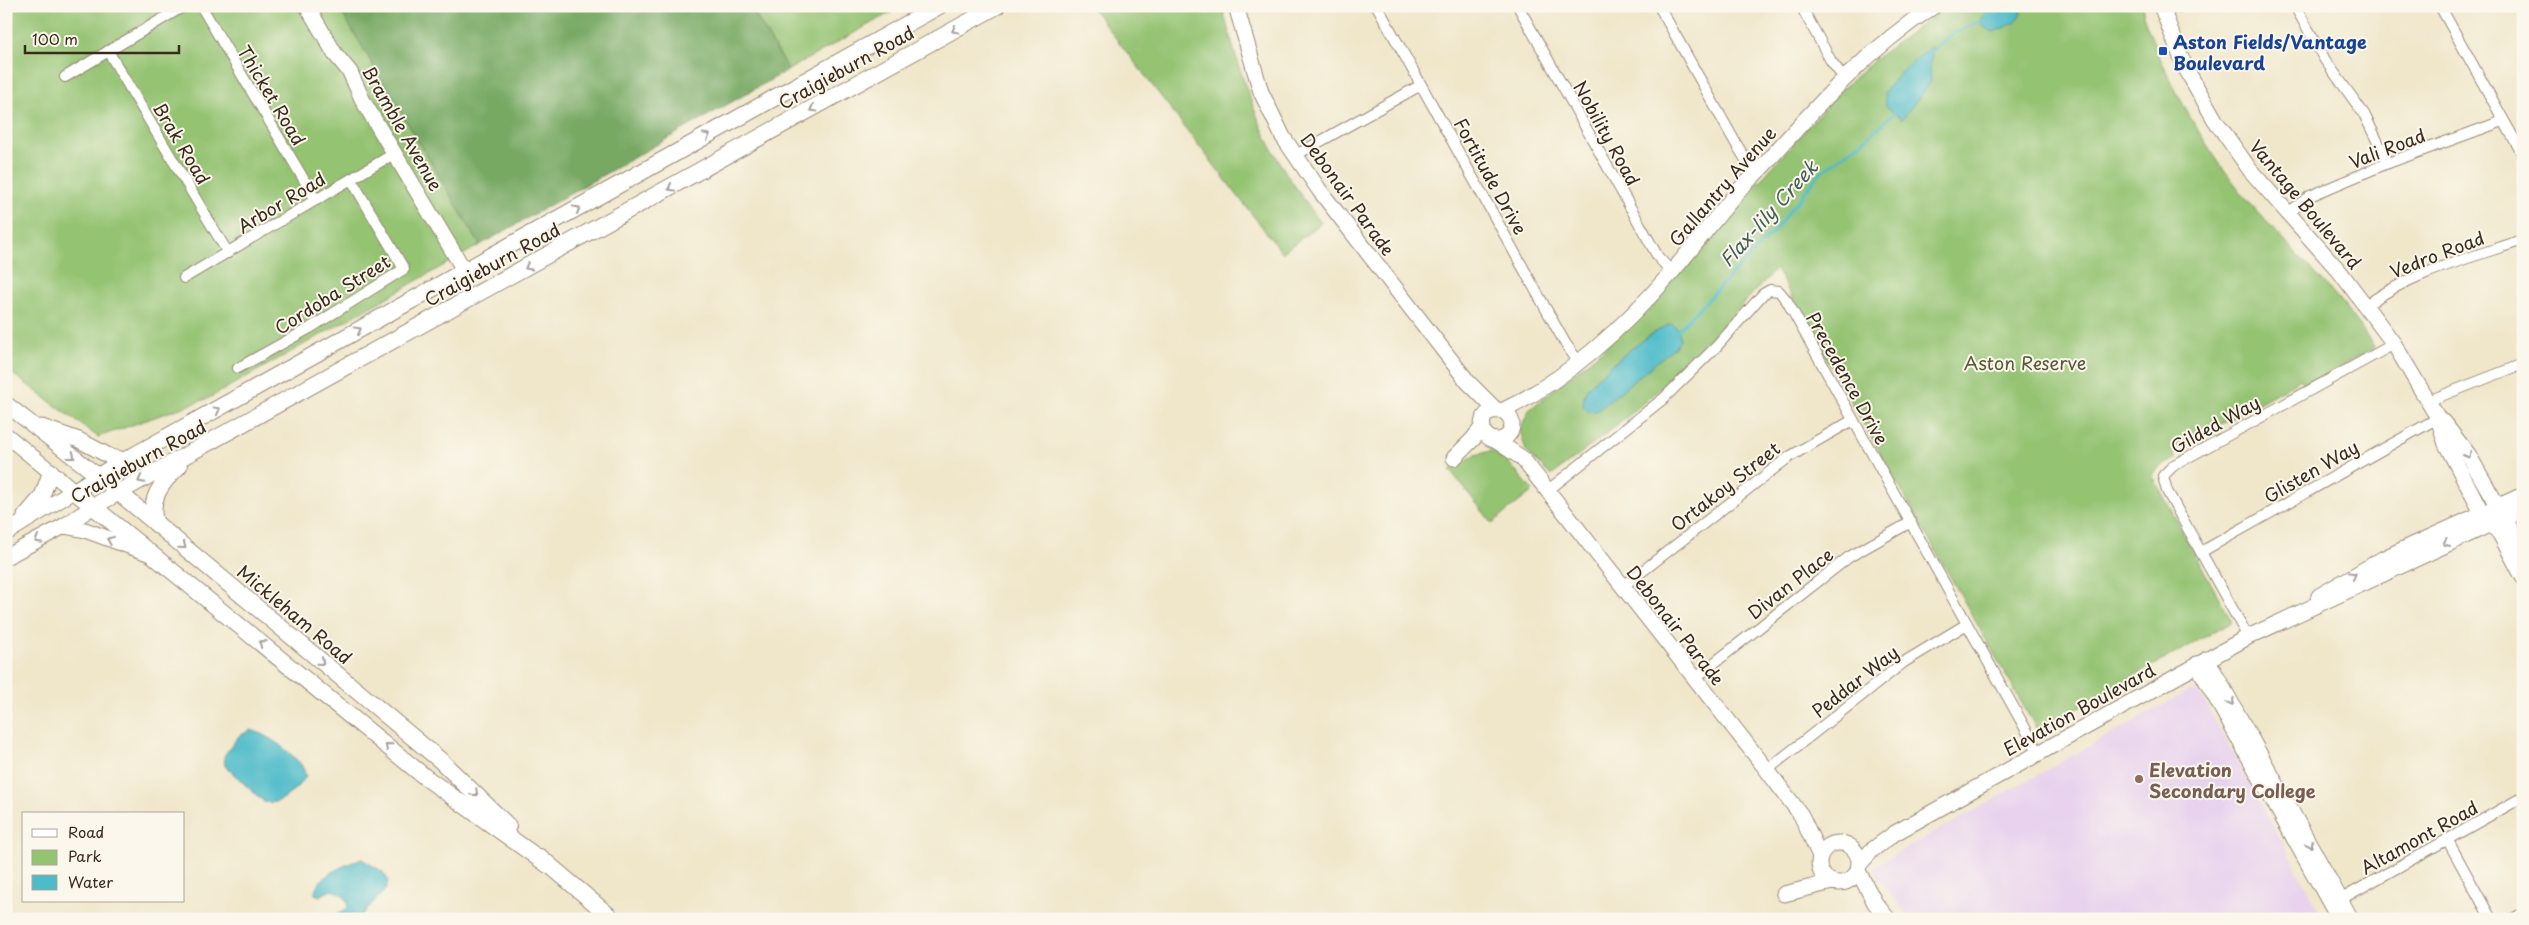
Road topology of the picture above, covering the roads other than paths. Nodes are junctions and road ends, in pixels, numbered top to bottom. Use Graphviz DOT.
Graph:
graph roads {
  1 [pos="184,6"];
  2 [pos="201,6"];
  3 [pos="307,6"];
  4 [pos="939,6"];
  5 [pos="997,6"];
  6 [pos="1236,6"];
  7 [pos="1377,6"];
  8 [pos="1518,6"];
  9 [pos="1659,6"];
  10 [pos="1801,6"];
  11 [pos="1934,6"];
  12 [pos="2181,6"];
  13 [pos="2295,6"];
  14 [pos="2440,6"];
  15 [pos="2162,9"];
  16 [pos="108,51"];
  17 [pos="65,77"];
  18 [pos="1844,78"];
  19 [pos="1421,85"];
  20 [pos="2503,121"];
  21 [pos="395,153"];
  22 [pos="1296,155"];
  23 [pos="2523,155"];
  24 [pos="2388,164"];
  25 [pos="1758,172"];
  26 [pos="351,179"];
  27 [pos="316,200"];
  28 [pos="2287,214"];
  29 [pos="2523,240"];
  30 [pos="228,252"];
  31 [pos="464,270"];
  32 [pos="1672,272"];
  33 [pos="184,278"];
  34 [pos="2366,306"];
  35 [pos="2394,344"];
  36 [pos="1578,361"];
  37 [pos="2523,364"];
  38 [pos="238,368"];
  39 [pos="1468,382"];
  40 [pos="1539,391"];
  41 [pos="2428,401"];
  42 [pos="6,404"];
  43 [pos="1500,411"];
  44 [pos="2438,418"];
  45 [pos="1853,420"];
  46 [pos="1483,423"];
  47 [pos="31,424"];
  48 [pos="1512,427"];
  49 [pos="6,435"];
  50 [pos="1493,439"];
  51 [pos="197,450"];
  52 [pos="1522,458"];
  53 [pos="126,460"];
  54 [pos="51,471"];
  55 [pos="98,476"];
  56 [pos="74,491"];
  57 [pos="1547,491"];
  58 [pos="119,492"];
  59 [pos="2523,495"];
  60 [pos="94,506"];
  61 [pos="2523,510"];
  62 [pos="2493,515"];
  63 [pos="1911,522"];
  64 [pos="156,524"];
  65 [pos="64,526"];
  66 [pos="10,530"];
  67 [pos="2523,551"];
  68 [pos="2201,552"];
  69 [pos="155,555"];
  70 [pos="6,557"];
  71 [pos="2523,577"];
  72 [pos="1622,587"];
  73 [pos="1967,624"];
  74 [pos="2248,637"];
  75 [pos="2202,662"];
  76 [pos="1695,678"];
  77 [pos="2039,753"];
  78 [pos="1767,770"];
  79 [pos="2523,797"];
  80 [pos="1802,815"];
  81 [pos="1895,833"];
  82 [pos="2447,839"];
  83 [pos="1843,843"];
  84 [pos="1820,860"];
  85 [pos="548,865"];
  86 [pos="1859,868"];
  87 [pos="1839,882"];
  88 [pos="2335,902"];
  89 [pos="1876,903"];
  90 [pos="2523,913"];
  91 [pos="613,919"];
  92 [pos="1888,919"];
  93 [pos="2339,919"];
  94 [pos="2352,919"];
  95 [pos="2491,919"];
  96 [pos="2513,919"];
  1 -- 16 [label="street"];
  2 -- 27 [label="street, Thicket Road"];
  3 -- 21 [label="street, Bramble Avenue"];
  31 -- 4 [label="main road, Craigieburn Road, one-way"];
  5 -- 51 [label="main road, Craigieburn Road, one-way"];
  6 -- 22 [label="street, Debonair Parade"];
  7 -- 19 [label="street, Fortitude Drive"];
  8 -- 32 [label="street, Nobility Road"];
  9 -- 25 [label="street"];
  10 -- 18 [label="street"];
  11 -- 18 [label="street, Gallantry Avenue"];
  12 -- 15 [label="street"];
  13 -- 24 [label="street"];
  14 -- 20 [label="street"];
  15 -- 28 [label="street, Vantage Boulevard"];
  16 -- 17 [label="street"];
  16 -- 30 [label="street, Brak Road"];
  18 -- 25 [label="street, Gallantry Avenue"];
  19 -- 22 [label="street"];
  19 -- 36 [label="street, Fortitude Drive"];
  20 -- 23 [label="street"];
  20 -- 24 [label="street, Vali Road"];
  21 -- 26 [label="street, Arbor Road"];
  21 -- 31 [label="street, Bramble Avenue"];
  22 -- 39 [label="street, Debonair Parade"];
  24 -- 28 [label="street, Vali Road"];
  25 -- 32 [label="street, Gallantry Avenue"];
  26 -- 27 [label="street, Arbor Road"];
  26 -- 38 [label="street, Cordoba Street"];
  27 -- 30 [label="street, Arbor Road"];
  28 -- 34 [label="street, Vantage Boulevard"];
  29 -- 34 [label="street, Vedro Road"];
  30 -- 33 [label="street, Arbor Road"];
  53 -- 31 [label="main road, Craigieburn Road, one-way"];
  32 -- 36 [label="street, Gallantry Avenue"];
  34 -- 35 [label="street, Vantage Boulevard"];
  35 -- 41 [label="street, Vantage Boulevard"];
  35 -- 68 [label="street, Gilded Way"];
  36 -- 40 [label="street, Gallantry Avenue"];
  37 -- 41 [label="street"];
  39 -- 43 [label="street, Debonair Parade"];
  39 -- 46 [label="street, Debonair Parade"];
  40 -- 43 [label="street, Gallantry Avenue"];
  40 -- 48 [label="street, Gallantry Avenue"];
  41 -- 44 [label="street, Vantage Boulevard"];
  42 -- 47 [label="street, Mickleham Road"];
  43 -- 46 [label="street"];
  43 -- 48 [label="street"];
  44 -- 62 [label="street, Vantage Boulevard"];
  44 -- 68 [label="street, Glisten Way"];
  45 -- 57 [label="street, Precedence Drive"];
  45 -- 63 [label="street, Precedence Drive"];
  45 -- 72 [label="street, Ortakoy Street"];
  46 -- 50 [label="street"];
  46 -- 50 [label="street"];
  47 -- 53 [label="street"];
  47 -- 55 [label="street, Mickleham Road, one-way"];
  48 -- 50 [label="street"];
  48 -- 52 [label="street, Debonair Parade"];
  49 -- 54 [label="street, Mickleham Road"];
  50 -- 52 [label="street, Debonair Parade"];
  51 -- 58 [label="main road, Craigieburn Road, one-way"];
  51 -- 64 [label="main road"];
  52 -- 57 [label="street, Debonair Parade"];
  53 -- 55 [label="main road, Craigieburn Road"];
  54 -- 56 [label="street, Mickleham Road"];
  54 -- 66 [label="street"];
  55 -- 56 [label="main road, Craigieburn Road"];
  55 -- 58 [label="main road, Mickleham Road"];
  56 -- 60 [label="main road, Mickleham Road"];
  56 -- 66 [label="street, Craigieburn Road"];
  57 -- 72 [label="street, Debonair Parade"];
  58 -- 60 [label="main road, Craigieburn Road"];
  58 -- 64 [label="main road, Mickleham Road"];
  59 -- 62 [label="street, Elevation Boulevard"];
  60 -- 65 [label="street, Craigieburn Road"];
  60 -- 69 [label="main road, Mickleham Road"];
  61 -- 62 [label="street, Elevation Boulevard"];
  62 -- 67 [label="street, Vantage Boulevard"];
  62 -- 71 [label="street, Vantage Boulevard"];
  62 -- 74 [label="street, Elevation Boulevard"];
  63 -- 73 [label="street, Precedence Drive"];
  63 -- 76 [label="street, Divan Place"];
  64 -- 85 [label="main road, Mickleham Road, one-way"];
  69 -- 65 [label="street, one-way"];
  65 -- 70 [label="street, Craigieburn Road, one-way"];
  68 -- 74 [label="street, Gilded Way"];
  85 -- 69 [label="main road, Mickleham Road, one-way"];
  72 -- 76 [label="street, Debonair Parade"];
  73 -- 77 [label="street, Precedence Drive"];
  73 -- 78 [label="street, Peddar Way"];
  74 -- 75 [label="street, Elevation Boulevard"];
  75 -- 77 [label="street, Elevation Boulevard"];
  75 -- 88 [label="street"];
  76 -- 78 [label="street, Debonair Parade"];
  77 -- 81 [label="street, Elevation Boulevard"];
  78 -- 80 [label="street, Debonair Parade"];
  79 -- 82 [label="street, Altamont Road"];
  80 -- 83 [label="street, Debonair Parade"];
  80 -- 84 [label="street, Debonair Parade"];
  81 -- 83 [label="street, Elevation Boulevard"];
  81 -- 86 [label="street, Elevation Boulevard"];
  82 -- 88 [label="street, Altamont Road"];
  82 -- 95 [label="street"];
  83 -- 84 [label="street"];
  83 -- 86 [label="street"];
  84 -- 87 [label="street"];
  84 -- 87 [label="street"];
  85 -- 91 [label="main road, Mickleham Road"];
  86 -- 87 [label="street"];
  86 -- 89 [label="street"];
  87 -- 89 [label="street"];
  88 -- 93 [label="street"];
  88 -- 94 [label="street"];
  89 -- 92 [label="street"];
  90 -- 96 [label="street"];
}
